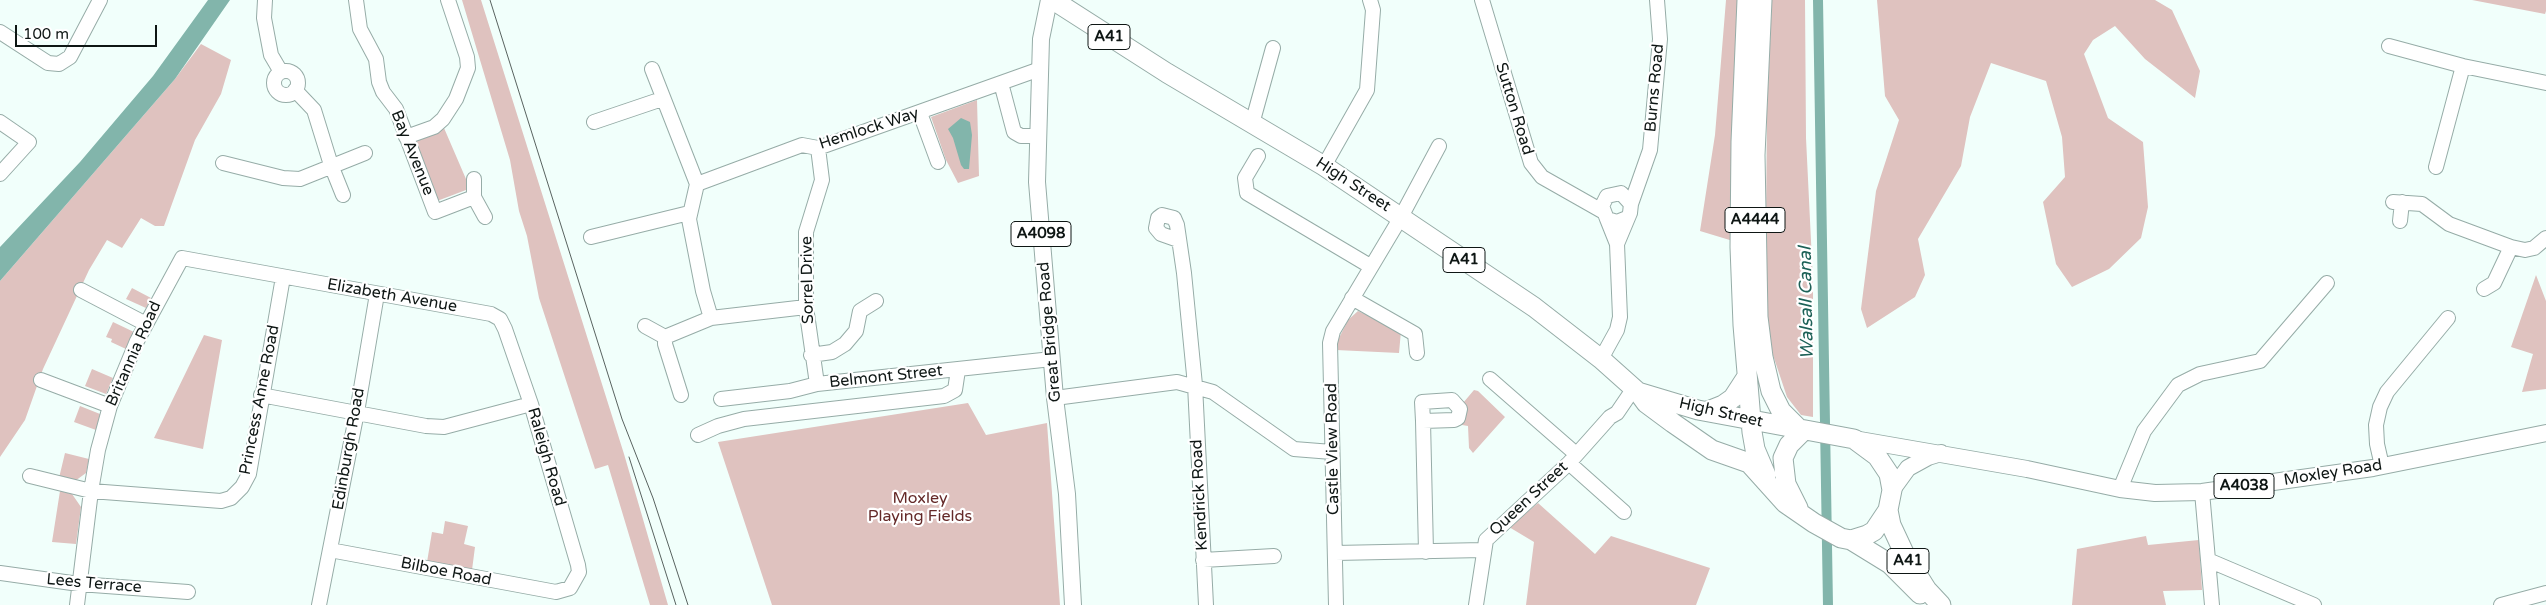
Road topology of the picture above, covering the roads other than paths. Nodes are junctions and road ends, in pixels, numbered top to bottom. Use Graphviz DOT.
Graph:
graph roads {
  1 [pos="100,0"];
  2 [pos="265,0"];
  3 [pos="356,0"];
  4 [pos="448,0"];
  5 [pos="1049,0"];
  6 [pos="1053,0"];
  7 [pos="1370,0"];
  8 [pos="1482,0"];
  9 [pos="1657,0"];
  10 [pos="1747,0"];
  11 [pos="1762,0"];
  12 [pos="0,32"];
  13 [pos="2389,46"];
  14 [pos="1272,48"];
  15 [pos="2463,66"];
  16 [pos="652,69"];
  17 [pos="1040,69"];
  18 [pos="1001,83"];
  19 [pos="2546,83"];
  20 [pos="662,100"];
  21 [pos="920,113"];
  22 [pos="0,122"];
  23 [pos="594,122"];
  24 [pos="1252,124"];
  25 [pos="1038,136"];
  26 [pos="406,137"];
  27 [pos="1439,146"];
  28 [pos="818,148"];
  29 [pos="365,153"];
  30 [pos="1258,156"];
  31 [pos="938,162"];
  32 [pos="223,163"];
  33 [pos="331,165"];
  34 [pos="1324,166"];
  35 [pos="2436,167"];
  36 [pos="0,174"];
  37 [pos="1642,175"];
  38 [pos="474,179"];
  39 [pos="698,184"];
  40 [pos="1612,194"];
  41 [pos="343,196"];
  42 [pos="1576,196"];
  43 [pos="474,197"];
  44 [pos="1631,204"];
  45 [pos="689,213"];
  46 [pos="1605,215"];
  47 [pos="485,217"];
  48 [pos="1401,217"];
  49 [pos="1627,218"];
  50 [pos="2400,221"];
  51 [pos="597,230"];
  52 [pos="2546,238"];
  53 [pos="1178,240"];
  54 [pos="1617,244"];
  55 [pos="2511,247"];
  56 [pos="191,260"];
  57 [pos="1370,266"];
  58 [pos="283,277"];
  59 [pos="2327,283"];
  60 [pos="2484,289"];
  61 [pos="81,290"];
  62 [pos="377,294"];
  63 [pos="1352,298"];
  64 [pos="876,300"];
  65 [pos="806,307"];
  66 [pos="710,318"];
  67 [pos="2448,318"];
  68 [pos="500,319"];
  69 [pos="146,324"];
  70 [pos="645,326"];
  71 [pos="665,337"];
  72 [pos="1417,353"];
  73 [pos="811,355"];
  74 [pos="1052,359"];
  75 [pos="1600,360"];
  76 [pos="958,370"];
  77 [pos="1746,378"];
  78 [pos="1490,379"];
  79 [pos="41,380"];
  80 [pos="817,384"];
  81 [pos="1195,385"];
  82 [pos="1636,390"];
  83 [pos="676,393"];
  84 [pos="261,395"];
  85 [pos="1055,398"];
  86 [pos="721,399"];
  87 [pos="530,404"];
  88 [pos="110,406"];
  89 [pos="1703,411"];
  90 [pos="357,412"];
  91 [pos="1750,420"];
  92 [pos="1423,421"];
  93 [pos="1806,431"];
  94 [pos="2546,433"];
  95 [pos="698,435"];
  96 [pos="1692,436"];
  97 [pos="1846,438"];
  98 [pos="1332,452"];
  99 [pos="1941,454"];
  100 [pos="1572,459"];
  101 [pos="2382,466"];
  102 [pos="30,476"];
  103 [pos="1770,485"];
  104 [pos="2120,489"];
  105 [pos="1892,490"];
  106 [pos="91,491"];
  107 [pos="2202,492"];
  108 [pos="1888,510"];
  109 [pos="1624,512"];
  110 [pos="1809,520"];
  111 [pos="1846,539"];
  112 [pos="330,550"];
  113 [pos="1484,550"];
  114 [pos="1426,552"];
  115 [pos="1334,553"];
  116 [pos="1274,556"];
  117 [pos="1204,560"];
  118 [pos="2208,560"];
  119 [pos="0,573"];
  120 [pos="79,584"];
  121 [pos="188,592"];
  122 [pos="562,592"];
  123 [pos="2546,593"];
  124 [pos="77,605"];
  125 [pos="319,605"];
  126 [pos="1073,605"];
  127 [pos="1206,605"];
  128 [pos="1336,605"];
  129 [pos="1476,605"];
  130 [pos="1928,605"];
  131 [pos="1941,605"];
  132 [pos="2212,605"];
  133 [pos="2314,605"];
  134 [pos="2501,605"];
  1 -- 12 [label="street"];
  2 -- 33 [label="street"];
  3 -- 26 [label="street, Bay Avenue"];
  4 -- 26 [label="street"];
  5 -- 17 [label="main road, Great Bridge Road / A4098"];
  6 -- 24 [label="highway, High Street / A41"];
  7 -- 34 [label="street"];
  8 -- 42 [label="street, Sutton Road"];
  9 -- 37 [label="street, Burns Road"];
  10 -- 77 [label="highway, A4444"];
  11 -- 93 [label="highway, A4444"];
  13 -- 15 [label="street"];
  14 -- 24 [label="street"];
  15 -- 19 [label="street"];
  15 -- 35 [label="street"];
  16 -- 20 [label="street"];
  17 -- 18 [label="street, Hemlock Way"];
  17 -- 25 [label="main road, Great Bridge Road / A4098"];
  18 -- 21 [label="street, Hemlock Way"];
  18 -- 25 [label="street"];
  20 -- 23 [label="street"];
  20 -- 39 [label="street"];
  21 -- 28 [label="street, Hemlock Way"];
  21 -- 31 [label="street"];
  22 -- 36 [label="street"];
  24 -- 34 [label="highway, High Street / A41"];
  25 -- 74 [label="main road, Great Bridge Road / A4098"];
  26 -- 43 [label="street, Bay Avenue"];
  27 -- 48 [label="street, Castle View Road"];
  28 -- 39 [label="street, Hemlock Way"];
  28 -- 65 [label="street, Sorrel Drive"];
  29 -- 33 [label="street"];
  30 -- 57 [label="street"];
  32 -- 33 [label="street"];
  33 -- 41 [label="street"];
  34 -- 48 [label="highway, High Street / A41"];
  37 -- 40 [label="street"];
  37 -- 44 [label="street, Burns Road"];
  38 -- 43 [label="street"];
  39 -- 45 [label="street"];
  40 -- 42 [label="street, Sutton Road"];
  40 -- 44 [label="street"];
  40 -- 46 [label="street"];
  42 -- 46 [label="street, Sutton Road"];
  43 -- 47 [label="street"];
  44 -- 49 [label="street"];
  45 -- 51 [label="street"];
  45 -- 66 [label="street"];
  46 -- 49 [label="street"];
  46 -- 54 [label="street"];
  48 -- 57 [label="street, Castle View Road"];
  48 -- 75 [label="highway, High Street / A41"];
  49 -- 54 [label="street"];
  50 -- 55 [label="street"];
  52 -- 55 [label="street"];
  53 -- 81 [label="street, Kendrick Road"];
  54 -- 75 [label="street"];
  55 -- 60 [label="street"];
  56 -- 58 [label="street, Elizabeth Avenue"];
  56 -- 69 [label="street, Britannia Road"];
  57 -- 63 [label="street, Castle View Road"];
  58 -- 62 [label="street, Elizabeth Avenue"];
  58 -- 84 [label="street, Princess Anne Road"];
  59 -- 104 [label="street"];
  61 -- 69 [label="street"];
  62 -- 68 [label="street, Elizabeth Avenue"];
  62 -- 90 [label="street, Edinburgh Road"];
  63 -- 72 [label="street"];
  63 -- 98 [label="street, Castle View Road"];
  64 -- 73 [label="street"];
  65 -- 66 [label="street"];
  65 -- 73 [label="street, Sorrel Drive"];
  66 -- 71 [label="street"];
  67 -- 101 [label="street"];
  68 -- 87 [label="street, Raleigh Road"];
  69 -- 88 [label="street, Britannia Road"];
  70 -- 71 [label="street"];
  71 -- 83 [label="street"];
  73 -- 80 [label="street, Sorrel Drive"];
  74 -- 76 [label="street, Belmont Street"];
  74 -- 85 [label="main road, Great Bridge Road / A4098"];
  75 -- 82 [label="highway, High Street / A41"];
  76 -- 80 [label="street, Belmont Street"];
  76 -- 95 [label="street"];
  77 -- 89 [label="highway"];
  77 -- 91 [label="highway, A4444"];
  78 -- 100 [label="street, Queen Street"];
  79 -- 88 [label="street"];
  80 -- 86 [label="street, Belmont Street"];
  81 -- 85 [label="street"];
  81 -- 98 [label="street"];
  81 -- 117 [label="street, Kendrick Road"];
  82 -- 89 [label="highway, High Street / A41"];
  82 -- 96 [label="highway, High Street / A41"];
  82 -- 100 [label="street, Queen Street"];
  84 -- 90 [label="street"];
  84 -- 106 [label="street, Princess Anne Road"];
  85 -- 126 [label="main road, Great Bridge Road / A4098"];
  87 -- 90 [label="street"];
  87 -- 122 [label="street, Raleigh Road"];
  88 -- 106 [label="street, Britannia Road"];
  89 -- 91 [label="highway, High Street / A41"];
  89 -- 96 [label="highway"];
  90 -- 112 [label="street, Edinburgh Road"];
  91 -- 93 [label="highway, High Street / A41"];
  91 -- 103 [label="highway, A4444"];
  92 -- 114 [label="street"];
  93 -- 97 [label="highway, A41"];
  93 -- 110 [label="highway"];
  94 -- 101 [label="main road, Moxley Road / A4038"];
  96 -- 103 [label="highway, High Street / A41"];
  97 -- 99 [label="main road, Moxley Road / A4038"];
  97 -- 105 [label="highway, A41"];
  98 -- 115 [label="street, Castle View Road"];
  99 -- 104 [label="main road, Moxley Road / A4038"];
  99 -- 105 [label="main road, Moxley Road / A4038"];
  100 -- 109 [label="street"];
  100 -- 113 [label="street, Queen Street"];
  101 -- 107 [label="main road, Moxley Road / A4038"];
  102 -- 106 [label="street"];
  103 -- 110 [label="highway, A41"];
  104 -- 107 [label="main road, Moxley Road / A4038"];
  105 -- 108 [label="highway, A41"];
  106 -- 120 [label="street, Britannia Road"];
  107 -- 118 [label="street"];
  108 -- 111 [label="highway, A41"];
  108 -- 131 [label="highway, A41"];
  110 -- 111 [label="highway, A41"];
  111 -- 130 [label="highway, A41"];
  112 -- 122 [label="street, Bilboe Road"];
  112 -- 125 [label="street, Edinburgh Road"];
  113 -- 114 [label="street"];
  113 -- 129 [label="street, Queen Street"];
  114 -- 115 [label="street"];
  115 -- 128 [label="street, Castle View Road"];
  116 -- 117 [label="street"];
  117 -- 127 [label="street, Kendrick Road"];
  118 -- 132 [label="street"];
  118 -- 133 [label="street"];
  119 -- 120 [label="street, Lees Terrace"];
  120 -- 121 [label="street, Lees Terrace"];
  120 -- 124 [label="street, Britannia Road"];
  123 -- 134 [label="street"];
}
